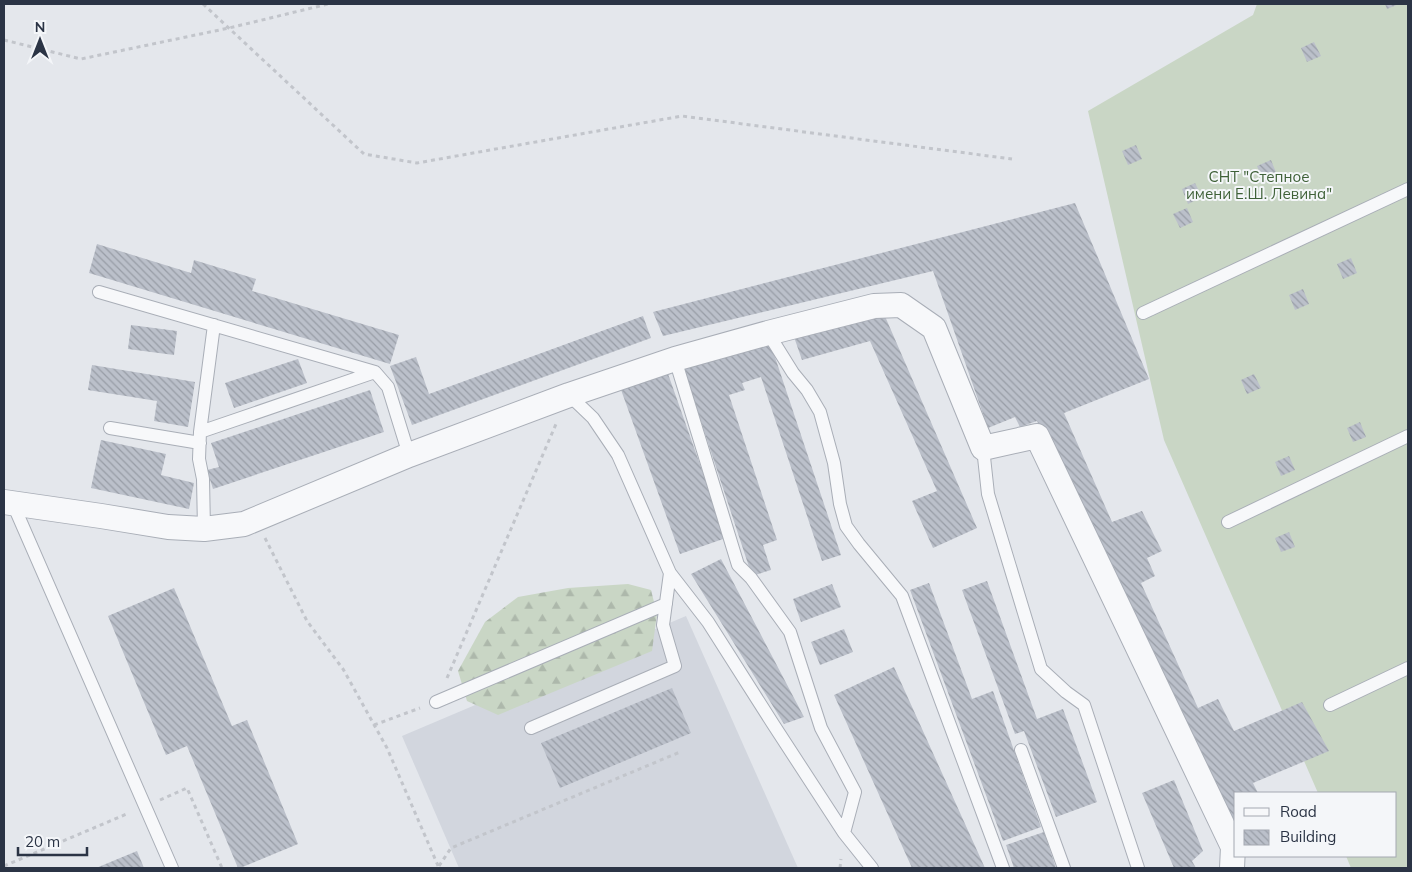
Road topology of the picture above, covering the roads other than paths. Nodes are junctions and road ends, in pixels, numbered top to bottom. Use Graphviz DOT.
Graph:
graph roads {
  1 [pos="1408,189"];
  2 [pos="99,292"];
  3 [pos="1144,313"];
  4 [pos="214,325"];
  5 [pos="768,333"];
  6 [pos="675,359"];
  7 [pos="375,372"];
  8 [pos="568,395"];
  9 [pos="110,428"];
  10 [pos="1408,436"];
  11 [pos="200,438"];
  12 [pos="983,448"];
  13 [pos="409,456"];
  14 [pos="8,503"];
  15 [pos="1228,522"];
  16 [pos="204,528"];
  17 [pos="670,573"];
  18 [pos="666,604"];
  19 [pos="1408,668"];
  20 [pos="436,702"];
  21 [pos="1330,705"];
  22 [pos="530,728"];
  23 [pos="1021,750"];
  24 [pos="844,833"];
  25 [pos="172,868"];
  26 [pos="872,868"];
  27 [pos="1003,868"];
  28 [pos="1064,868"];
  29 [pos="1138,868"];
  30 [pos="1232,868"];
  1 -- 3 [label="lane"];
  2 -- 4 [label="lane"];
  4 -- 7 [label="lane"];
  4 -- 11 [label="lane"];
  5 -- 6 [label="street"];
  5 -- 12 [label="street"];
  5 -- 27 [label="lane"];
  6 -- 8 [label="street"];
  6 -- 24 [label="lane"];
  7 -- 11 [label="lane"];
  7 -- 13 [label="lane"];
  8 -- 13 [label="street"];
  8 -- 17 [label="lane"];
  9 -- 11 [label="lane"];
  10 -- 15 [label="lane"];
  11 -- 16 [label="lane"];
  12 -- 29 [label="lane"];
  12 -- 30 [label="street"];
  13 -- 16 [label="street"];
  14 -- 16 [label="street"];
  14 -- 25 [label="lane"];
  17 -- 18 [label="lane"];
  17 -- 24 [label="lane"];
  18 -- 20 [label="lane"];
  18 -- 22 [label="lane"];
  19 -- 21 [label="lane"];
  23 -- 28 [label="lane"];
  24 -- 26 [label="lane"];
}
